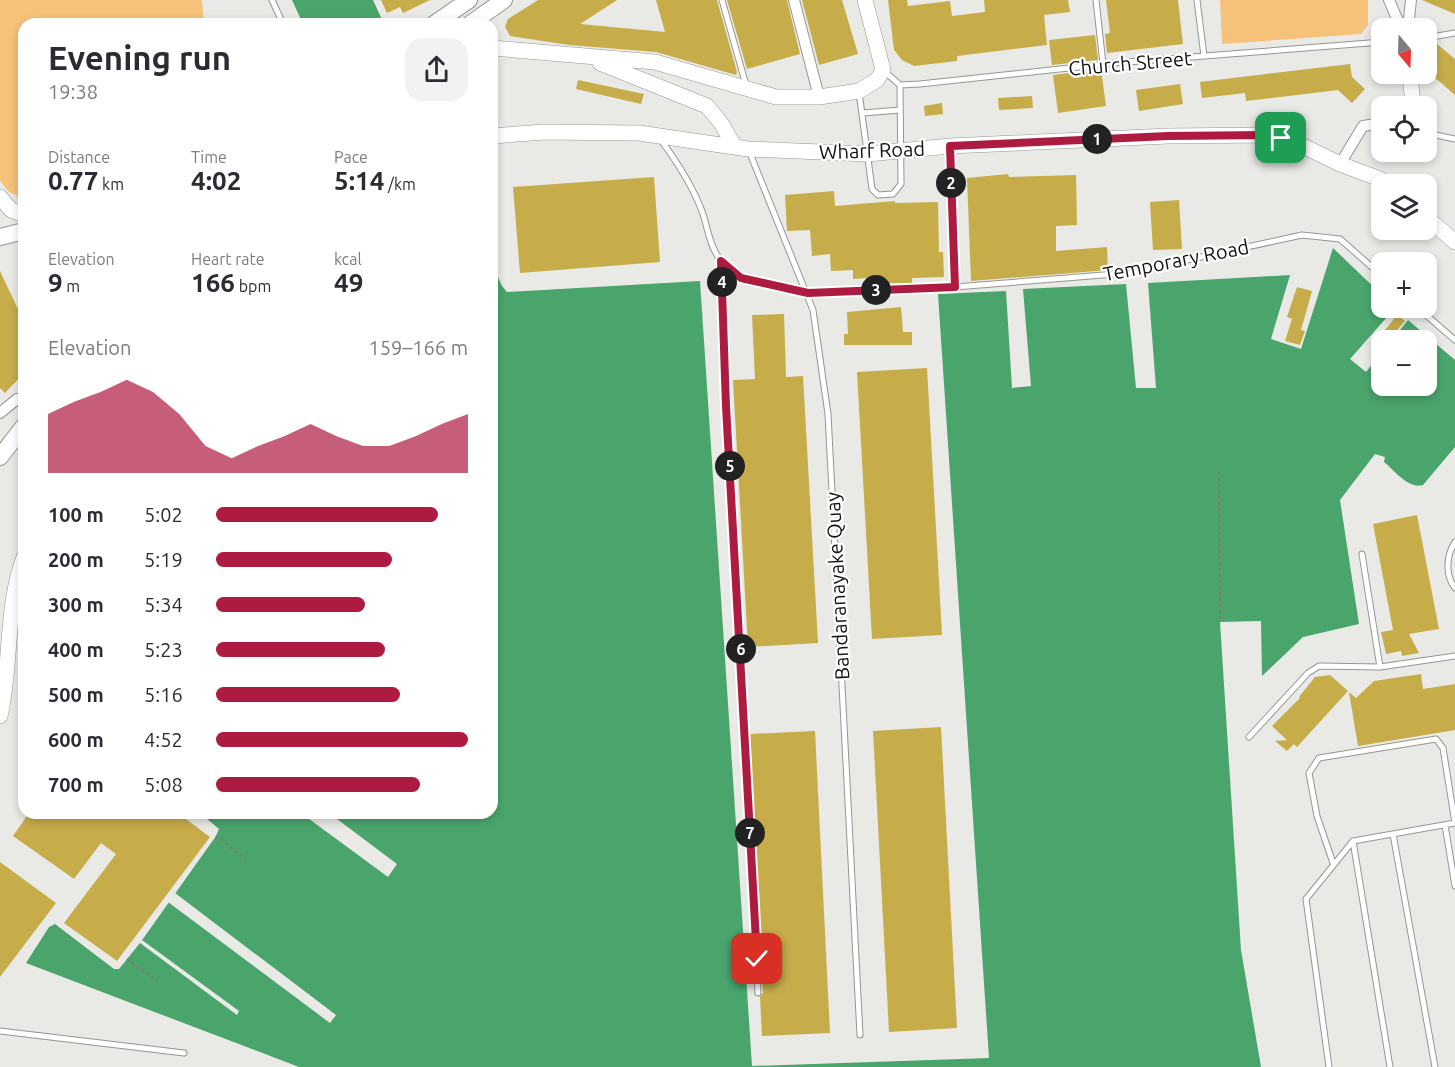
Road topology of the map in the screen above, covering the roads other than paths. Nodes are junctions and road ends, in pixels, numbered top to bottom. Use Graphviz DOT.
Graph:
graph roads {
  1 [pos="272,0"];
  2 [pos="469,0"];
  3 [pos="474,0"];
  4 [pos="504,0"];
  5 [pos="722,0"];
  6 [pos="794,0"];
  7 [pos="865,0"];
  8 [pos="1096,0"];
  9 [pos="1197,0"];
  10 [pos="1389,0"];
  11 [pos="1411,0"];
  12 [pos="450,7"];
  13 [pos="280,18"];
  14 [pos="440,18"];
  15 [pos="476,18"];
  16 [pos="480,18"];
  17 [pos="1397,18"];
  18 [pos="1409,18"];
  19 [pos="1455,33"];
  20 [pos="1437,36"];
  21 [pos="1371,43"];
  22 [pos="498,49"];
  23 [pos="1204,56"];
  24 [pos="585,57"];
  25 [pos="1103,64"];
  26 [pos="883,70"];
  27 [pos="900,85"];
  28 [pos="747,88"];
  29 [pos="859,91"];
  30 [pos="819,98"];
  31 [pos="900,110"];
  32 [pos="863,113"];
  33 [pos="1371,125"];
  34 [pos="1437,135"];
  35 [pos="498,136"];
  36 [pos="657,136"];
  37 [pos="1455,139"];
  38 [pos="950,146"];
  39 [pos="742,148"];
  40 [pos="901,150"];
  41 [pos="868,154"];
  42 [pos="1340,164"];
  43 [pos="1371,176"];
  44 [pos="0,197"];
  45 [pos="18,213"];
  46 [pos="1437,226"];
  47 [pos="18,232"];
  48 [pos="0,237"];
  49 [pos="1455,242"];
  50 [pos="721,261"];
  51 [pos="1371,266"];
  52 [pos="955,287"];
  53 [pos="808,293"];
  54 [pos="1430,318"];
  55 [pos="1455,340"];
  56 [pos="18,399"];
  57 [pos="0,413"];
  58 [pos="18,434"];
  59 [pos="0,457"];
  60 [pos="1455,542"];
  61 [pos="1362,555"];
  62 [pos="18,578"];
  63 [pos="1455,588"];
  64 [pos="1455,656"];
  65 [pos="1380,667"];
  66 [pos="0,716"];
  67 [pos="1249,737"];
  68 [pos="1455,823"];
  69 [pos="1445,825"];
  70 [pos="1393,834"];
  71 [pos="1353,841"];
  72 [pos="1333,864"];
  73 [pos="1455,886"];
  74 [pos="758,993"];
  75 [pos="0,1031"];
  76 [pos="860,1035"];
  77 [pos="184,1053"];
  78 [pos="1329,1067"];
  79 [pos="1390,1067"];
  80 [pos="1435,1067"];
  1 -- 13 [label="lane"];
  2 -- 12 [label="main road"];
  3 -- 15 [label="main road"];
  4 -- 16 [label="main road"];
  5 -- 28 [label="lane"];
  6 -- 30 [label="street"];
  7 -- 26 [label="main road"];
  8 -- 25 [label="lane"];
  9 -- 23 [label="lane"];
  10 -- 17 [label="street"];
  11 -- 18 [label="street"];
  12 -- 14 [label="main road"];
  19 -- 20 [label="lane"];
  21 -- 23 [label="lane, Church Street"];
  22 -- 24 [label="main road"];
  23 -- 25 [label="lane, Church Street"];
  24 -- 28 [label="main road"];
  24 -- 39 [label="main road"];
  25 -- 27 [label="lane, Church Street"];
  26 -- 27 [label="lane"];
  26 -- 29 [label="main road"];
  27 -- 31 [label="lane"];
  28 -- 30 [label="main road"];
  29 -- 30 [label="main road"];
  29 -- 32 [label="lane"];
  31 -- 32 [label="lane"];
  31 -- 40 [label="lane"];
  32 -- 41 [label="lane"];
  33 -- 42 [label="street"];
  34 -- 37 [label="lane"];
  35 -- 36 [label="main road, Wharf Road"];
  36 -- 39 [label="main road, Wharf Road"];
  36 -- 50 [label="lane"];
  38 -- 40 [label="main road, Wharf Road"];
  38 -- 42 [label="main road, Wharf Road"];
  38 -- 52 [label="lane"];
  39 -- 41 [label="main road, Wharf Road"];
  39 -- 53 [label="lane, Bandaranayake Quay"];
  40 -- 41 [label="main road, Wharf Road"];
  40 -- 41 [label="lane"];
  42 -- 43 [label="main road, Wharf Road"];
  44 -- 45 [label="main road"];
  46 -- 49 [label="main road"];
  47 -- 48 [label="main road"];
  50 -- 53 [label="lane, Temporary Road"];
  50 -- 74 [label="lane"];
  51 -- 52 [label="lane, Temporary Road"];
  52 -- 53 [label="lane, Temporary Road"];
  53 -- 76 [label="lane, Bandaranayake Quay"];
  54 -- 55 [label="lane"];
  56 -- 57 [label="street"];
  58 -- 59 [label="main road"];
  60 -- 63 [label="lane"];
  61 -- 65 [label="lane"];
  62 -- 66 [label="main road"];
  64 -- 65 [label="lane"];
  65 -- 67 [label="lane"];
  68 -- 69 [label="lane"];
  68 -- 72 [label="lane"];
  69 -- 70 [label="lane"];
  69 -- 73 [label="lane"];
  70 -- 71 [label="lane"];
  70 -- 80 [label="lane"];
  71 -- 72 [label="lane"];
  71 -- 79 [label="lane"];
  72 -- 78 [label="lane"];
  75 -- 77 [label="lane"];
}
